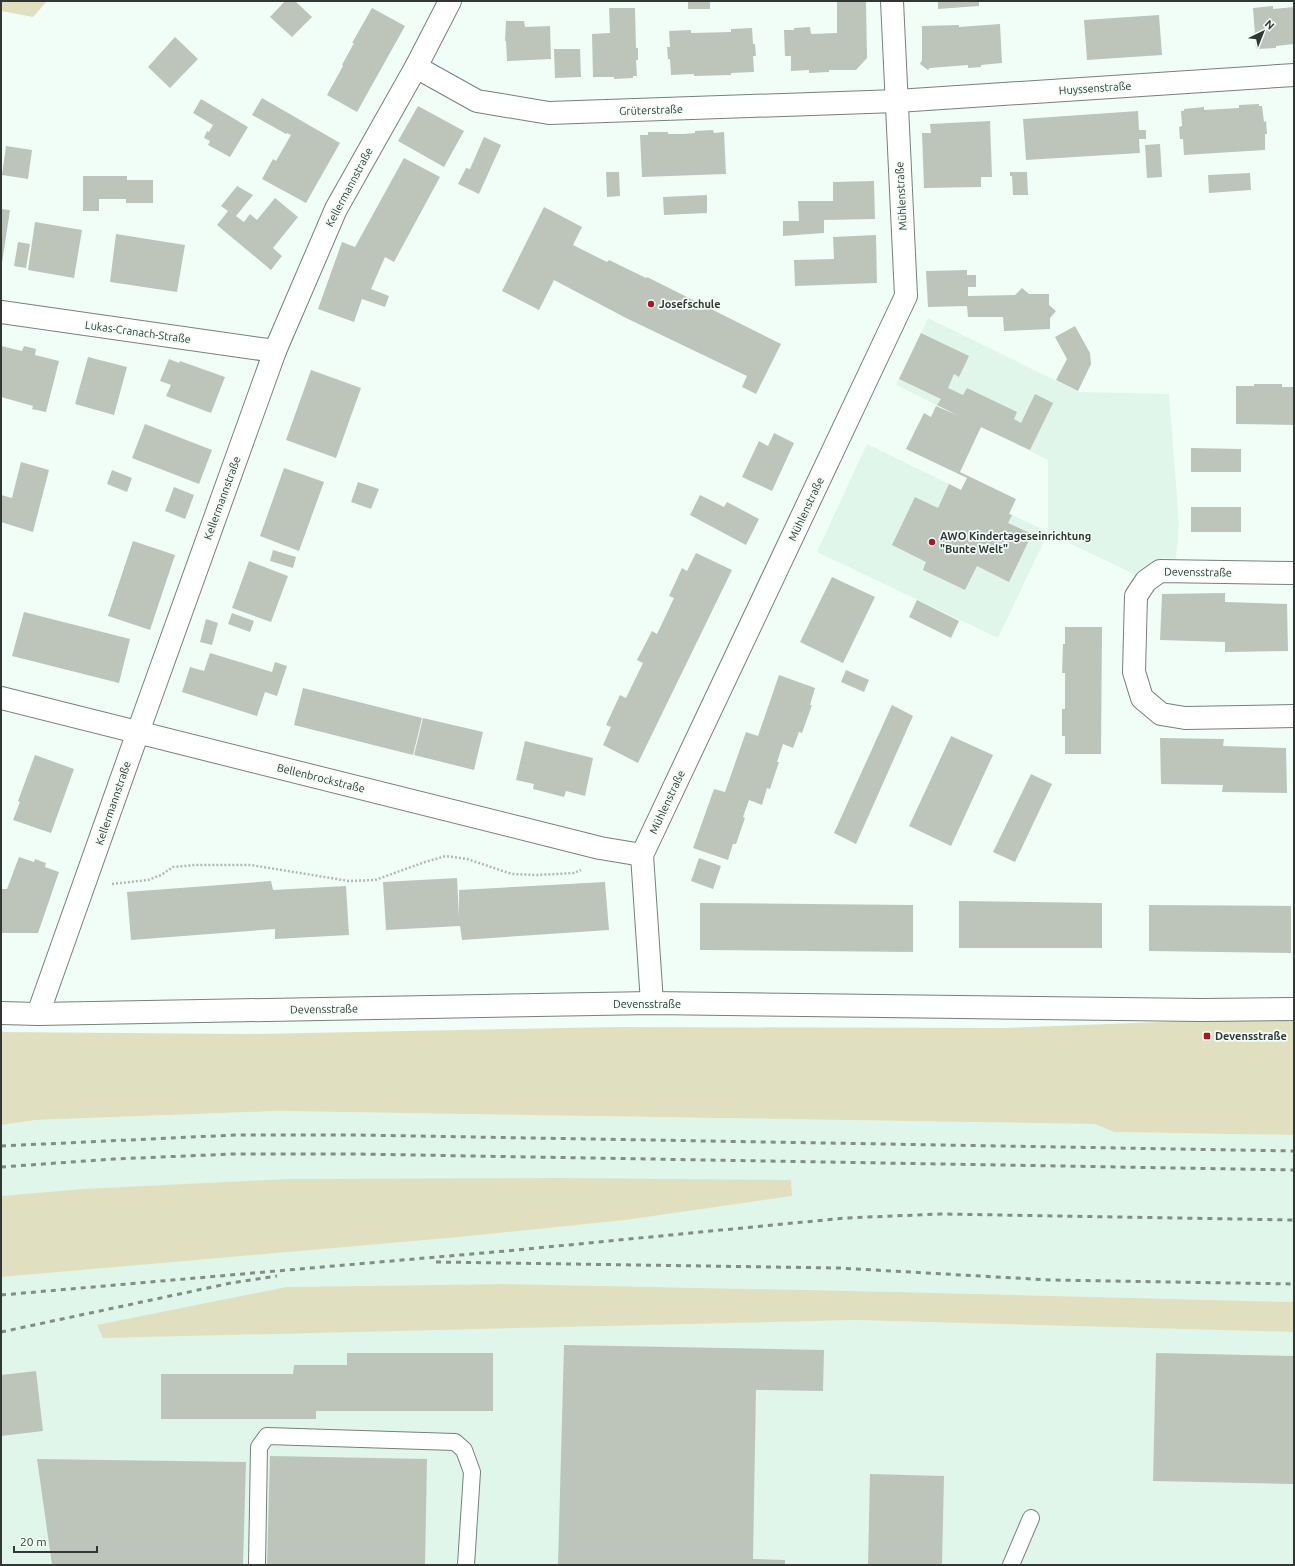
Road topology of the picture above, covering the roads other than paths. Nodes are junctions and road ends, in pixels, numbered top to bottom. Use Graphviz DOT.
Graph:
graph roads {
  1 [pos="450,1"];
  2 [pos="892,1"];
  3 [pos="416,67"];
  4 [pos="1294,74"];
  5 [pos="897,101"];
  6 [pos="1,312"];
  7 [pos="275,351"];
  8 [pos="1294,573"];
  9 [pos="1,698"];
  10 [pos="1294,716"];
  11 [pos="138,732"];
  12 [pos="642,854"];
  13 [pos="652,1003"];
  14 [pos="1294,1009"];
  15 [pos="1,1013"];
  16 [pos="38,1014"];
  17 [pos="1031,1518"];
  18 [pos="257,1565"];
  19 [pos="466,1565"];
  20 [pos="1011,1565"];
  1 -- 3 [label="street, Kellermannstraße"];
  2 -- 5 [label="street, Mühlenstraße"];
  3 -- 5 [label="street, Grüterstraße"];
  3 -- 7 [label="street, Kellermannstraße"];
  4 -- 5 [label="street, Huyssenstraße"];
  5 -- 12 [label="street, Mühlenstraße"];
  6 -- 7 [label="street, Lukas-Cranach-Straße"];
  7 -- 11 [label="street, Kellermannstraße"];
  8 -- 10 [label="street, Devensstraße"];
  9 -- 11 [label="street, Bellenbrockstraße"];
  11 -- 12 [label="street, Bellenbrockstraße"];
  11 -- 16 [label="street, Kellermannstraße"];
  12 -- 13 [label="street, Mühlenstraße"];
  13 -- 14 [label="street, Devensstraße"];
  13 -- 16 [label="street, Devensstraße"];
  15 -- 16 [label="street, Devensstraße"];
  17 -- 20 [label="lane"];
  18 -- 19 [label="lane"];
}
